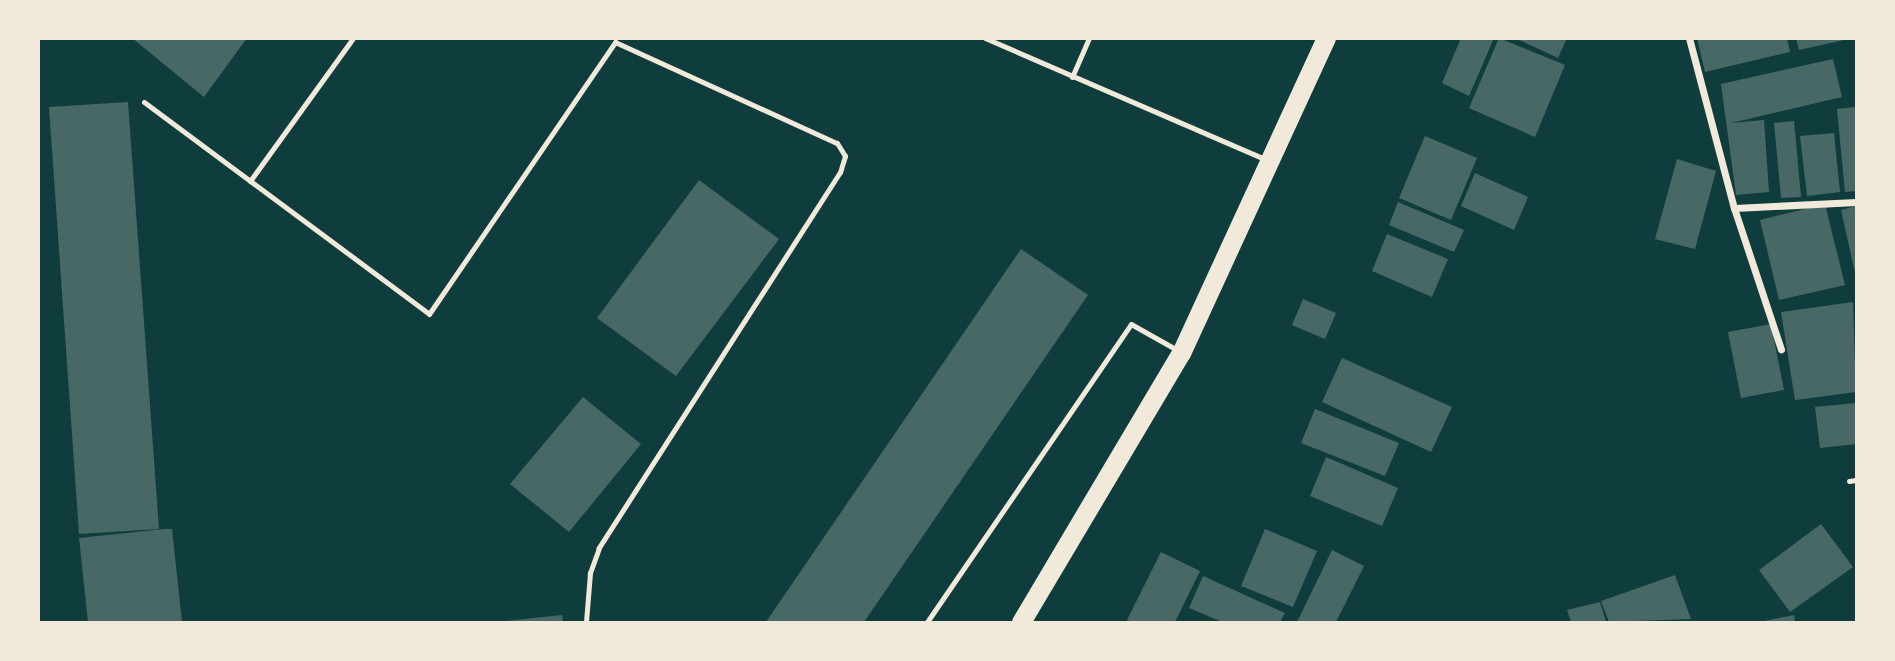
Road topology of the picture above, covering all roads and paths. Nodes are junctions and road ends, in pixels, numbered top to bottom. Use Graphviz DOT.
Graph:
graph roads {
  1 [pos="353,38"];
  2 [pos="985,38"];
  3 [pos="1089,38"];
  4 [pos="1326,38"];
  5 [pos="1689,38"];
  6 [pos="1072,77"];
  7 [pos="144,102"];
  8 [pos="1272,161"];
  9 [pos="250,181"];
  10 [pos="1857,202"];
  11 [pos="1734,208"];
  12 [pos="1781,349"];
  13 [pos="1181,353"];
  14 [pos="1857,480"];
  15 [pos="1849,481"];
  16 [pos="586,622"];
  17 [pos="927,622"];
  18 [pos="1021,622"];
  1 -- 9 [label="lane"];
  2 -- 6 [label="lane"];
  3 -- 6 [label="lane"];
  4 -- 8 [label="highway"];
  5 -- 11 [label="street"];
  6 -- 8 [label="lane"];
  7 -- 9 [label="lane"];
  8 -- 13 [label="highway"];
  9 -- 16 [label="lane"];
  10 -- 11 [label="street"];
  11 -- 12 [label="street"];
  13 -- 17 [label="lane"];
  13 -- 18 [label="highway"];
  14 -- 15 [label="lane"];
}
